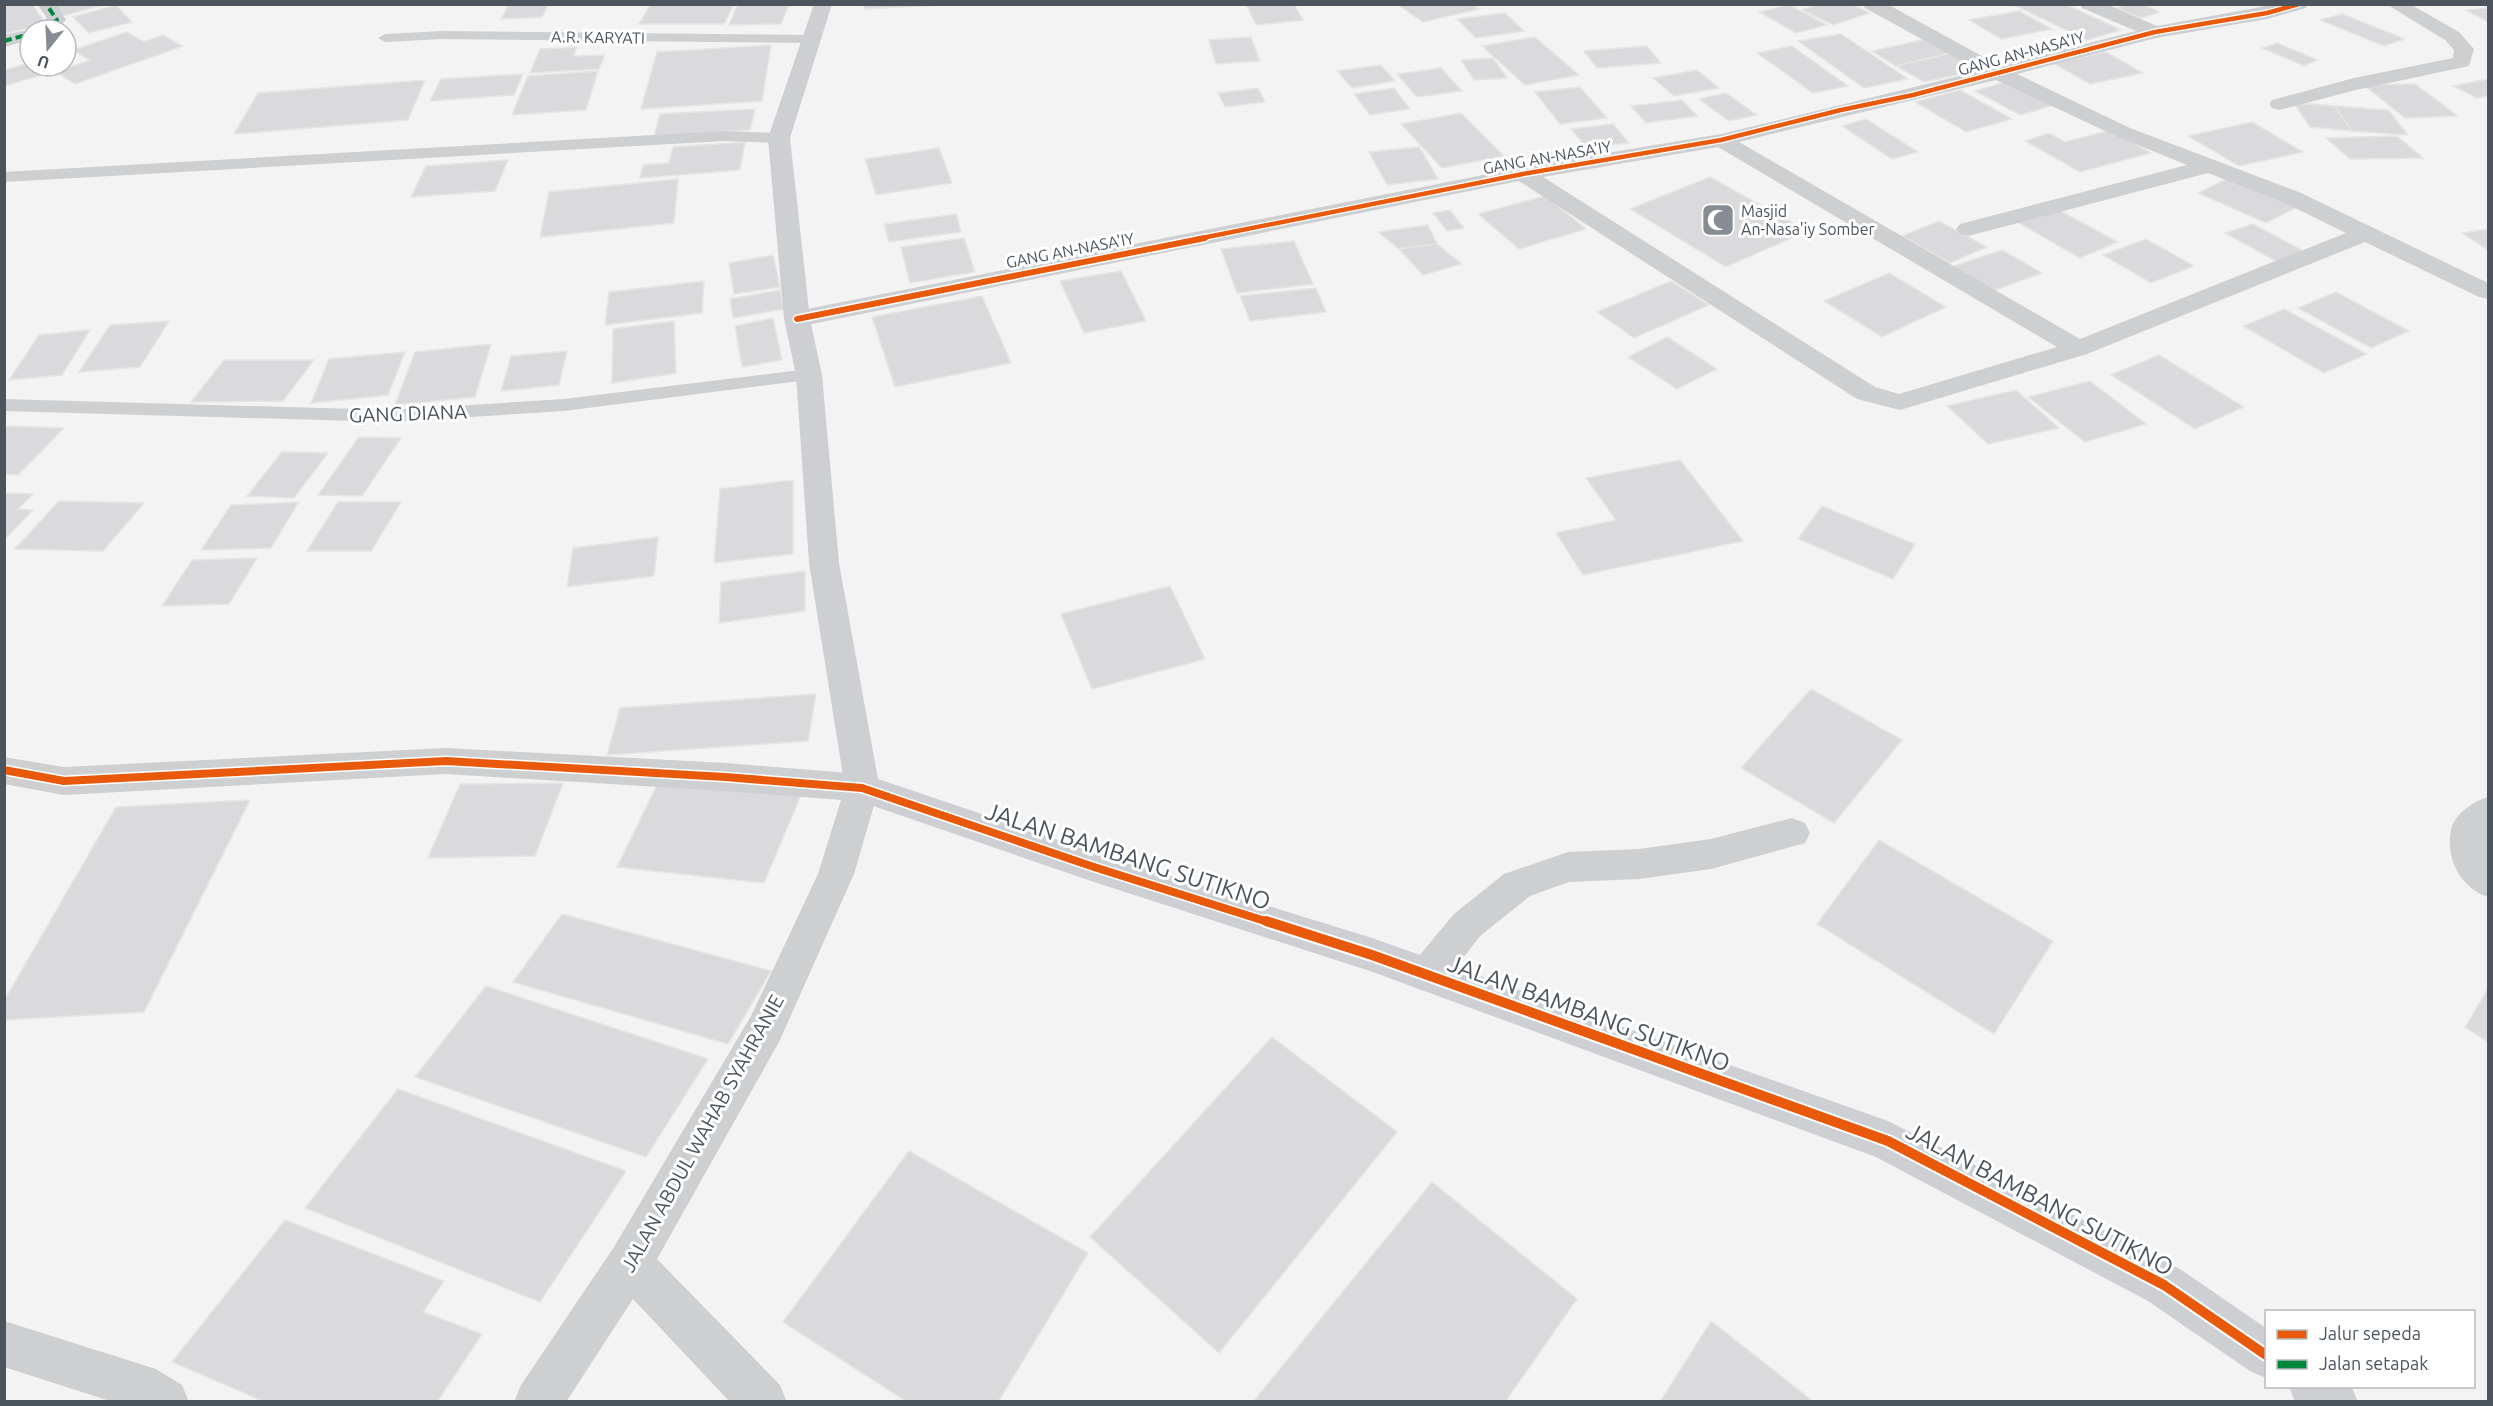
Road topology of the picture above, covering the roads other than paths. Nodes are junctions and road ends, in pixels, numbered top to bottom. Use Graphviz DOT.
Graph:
graph roads {
  1 [pos="46,4"];
  2 [pos="823,4"];
  3 [pos="1872,4"];
  4 [pos="2089,4"];
  5 [pos="2299,4"];
  6 [pos="2395,4"];
  7 [pos="56,18"];
  8 [pos="2155,32"];
  9 [pos="385,38"];
  10 [pos="812,39"];
  11 [pos="1996,72"];
  12 [pos="2279,104"];
  13 [pos="779,138"];
  14 [pos="1721,140"];
  15 [pos="2211,165"];
  16 [pos="1523,174"];
  17 [pos="4,177"];
  18 [pos="1968,229"];
  19 [pos="2366,233"];
  20 [pos="2488,292"];
  21 [pos="797,319"];
  22 [pos="2078,349"];
  23 [pos="809,375"];
  24 [pos="4,405"];
  25 [pos="4,770"];
  26 [pos="862,788"];
  27 [pos="2488,811"];
  28 [pos="1792,833"];
  29 [pos="2488,882"];
  30 [pos="1427,975"];
  31 [pos="630,1263"];
  32 [pos="4,1344"];
  33 [pos="2265,1354"];
  34 [pos="2316,1388"];
  35 [pos="165,1401"];
  36 [pos="538,1401"];
  37 [pos="763,1401"];
  38 [pos="2334,1401"];
  1 -- 7 [label="street"];
  2 -- 10 [label="main road, JALAN ABDUL WAHAB SYAHRANIE"];
  3 -- 11 [label="street"];
  4 -- 8 [label="street"];
  5 -- 8 [label="street, GANG AN-NASA'IY"];
  6 -- 12 [label="street"];
  8 -- 11 [label="street, GANG AN-NASA'IY"];
  9 -- 10 [label="lane, A.R. KARYATI"];
  10 -- 13 [label="main road, JALAN ABDUL WAHAB SYAHRANIE"];
  11 -- 14 [label="street, GANG AN-NASA'IY"];
  11 -- 15 [label="street"];
  13 -- 17 [label="lane"];
  13 -- 21 [label="main road, JALAN ABDUL WAHAB SYAHRANIE"];
  14 -- 16 [label="street, GANG AN-NASA'IY"];
  14 -- 22 [label="street"];
  15 -- 18 [label="street"];
  15 -- 19 [label="street"];
  16 -- 21 [label="street, GANG AN-NASA'IY"];
  16 -- 22 [label="street"];
  19 -- 20 [label="street"];
  19 -- 22 [label="street"];
  21 -- 23 [label="main road, JALAN ABDUL WAHAB SYAHRANIE"];
  23 -- 24 [label="lane, GANG DIANA"];
  23 -- 26 [label="main road, JALAN ABDUL WAHAB SYAHRANIE"];
  25 -- 26 [label="street"];
  26 -- 30 [label="main road, JALAN BAMBANG SUTIKNO"];
  26 -- 31 [label="street, JALAN ABDUL WAHAB SYAHRANIE"];
  27 -- 29 [label="street"];
  28 -- 30 [label="street"];
  30 -- 33 [label="main road, JALAN BAMBANG SUTIKNO"];
  31 -- 36 [label="street, JALAN ABDUL WAHAB SYAHRANIE"];
  31 -- 37 [label="street"];
  32 -- 35 [label="street"];
  34 -- 38 [label="main road"];
}
